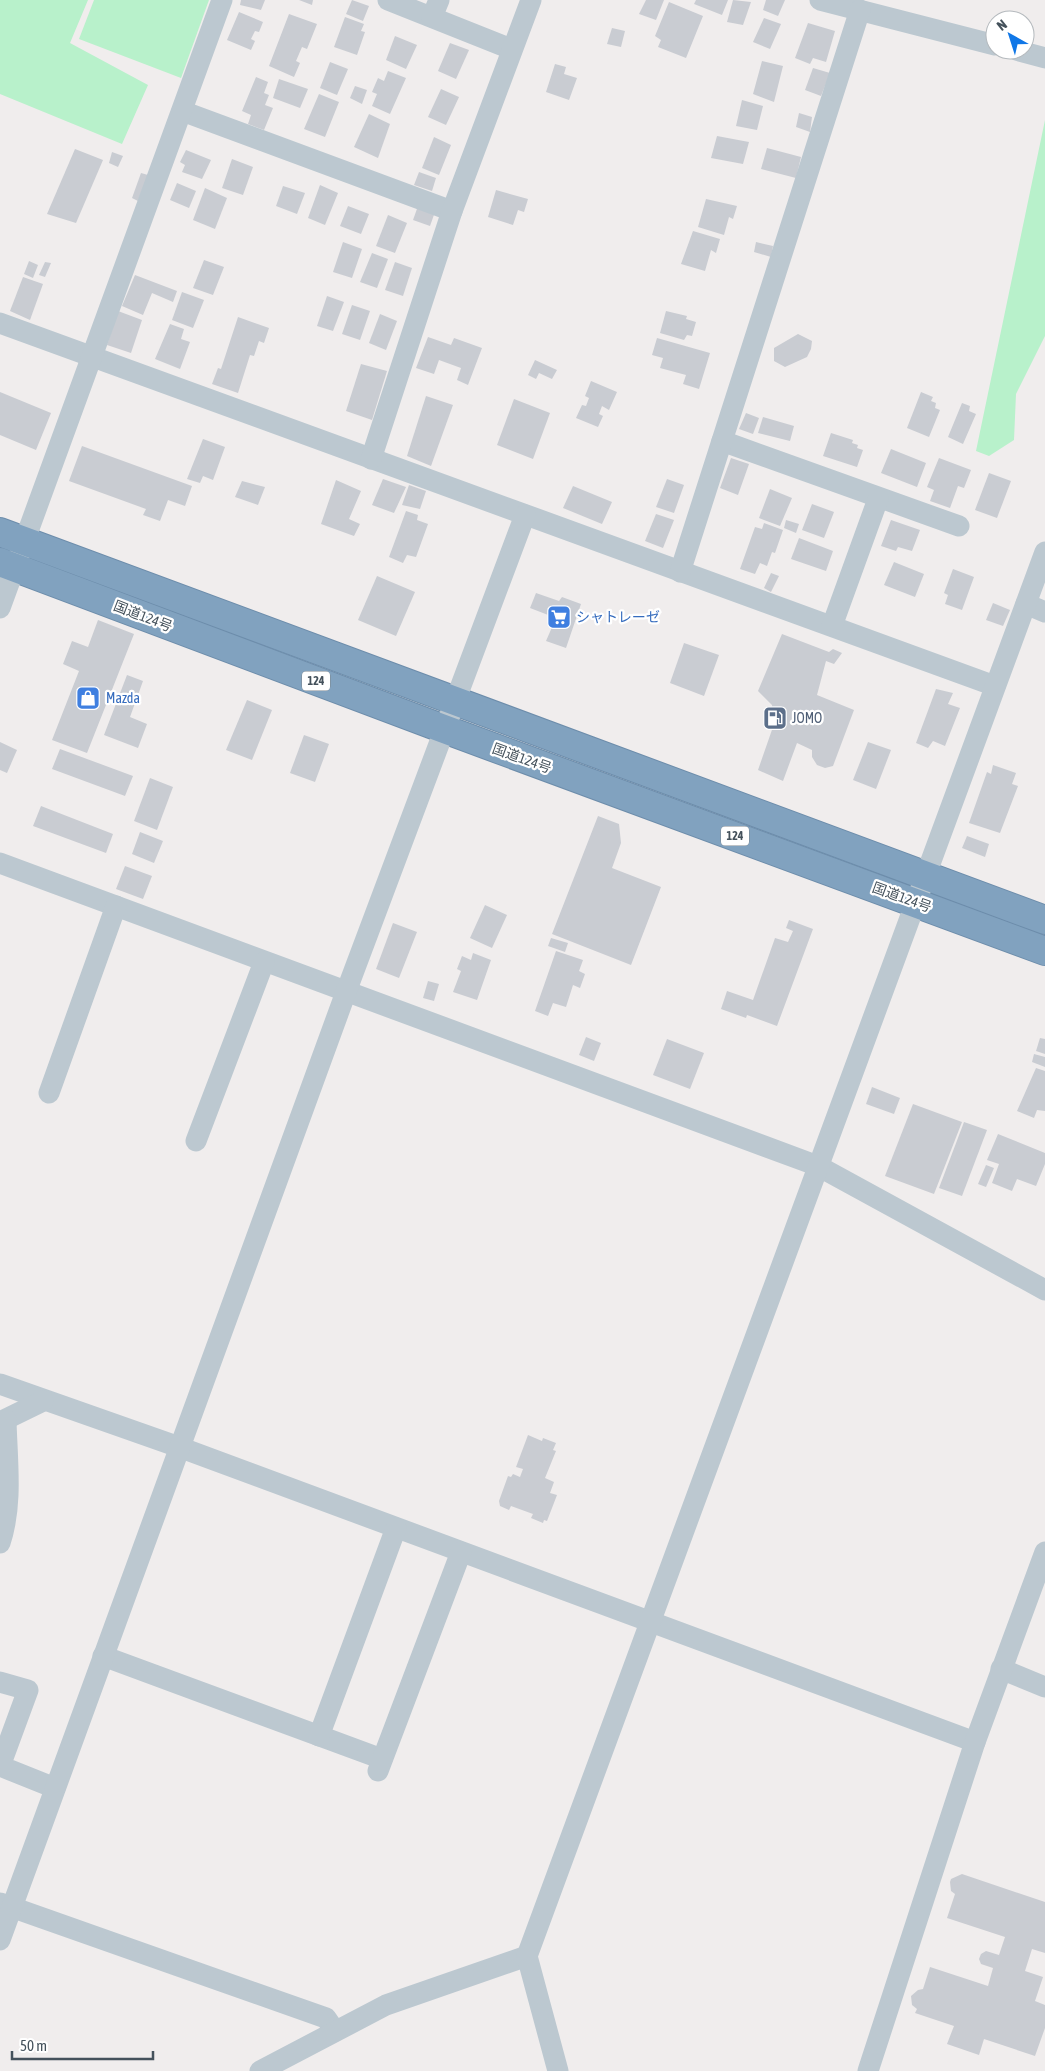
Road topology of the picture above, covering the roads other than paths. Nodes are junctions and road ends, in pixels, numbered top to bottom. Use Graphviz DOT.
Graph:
graph roads {
  1 [pos="222,0"];
  2 [pos="388,0"];
  3 [pos="531,0"];
  4 [pos="820,0"];
  5 [pos="435,9"];
  6 [pos="860,10"];
  7 [pos="985,42"];
  8 [pos="511,49"];
  9 [pos="182,111"];
  10 [pos="452,211"];
  11 [pos="0,323"];
  12 [pos="91,356"];
  13 [pos="722,442"];
  14 [pos="371,459"];
  15 [pos="878,499"];
  16 [pos="525,515"];
  17 [pos="959,526"];
  18 [pos="12,537"];
  19 [pos="1045,552"];
  20 [pos="7,565"];
  21 [pos="680,572"];
  22 [pos="0,608"];
  23 [pos="1035,608"];
  24 [pos="832,626"];
  25 [pos="995,686"];
  26 [pos="456,700"];
  27 [pos="444,730"];
  28 [pos="0,863"];
  29 [pos="927,876"];
  30 [pos="916,903"];
  31 [pos="116,906"];
  32 [pos="1045,920"];
  33 [pos="1045,951"];
  34 [pos="264,962"];
  35 [pos="346,992"];
  36 [pos="49,1092"];
  37 [pos="196,1141"];
  38 [pos="818,1166"];
  39 [pos="1045,1290"];
  40 [pos="0,1384"];
  41 [pos="43,1401"];
  42 [pos="3,1421"];
  43 [pos="179,1447"];
  44 [pos="396,1528"];
  45 [pos="0,1543"];
  46 [pos="461,1552"];
  47 [pos="1045,1552"];
  48 [pos="650,1622"];
  49 [pos="103,1656"];
  50 [pos="1001,1670"];
  51 [pos="0,1682"];
  52 [pos="1045,1687"];
  53 [pos="318,1736"];
  54 [pos="975,1742"];
  55 [pos="55,1788"];
  56 [pos="6,1905"];
  57 [pos="0,1940"];
  58 [pos="526,1956"];
  59 [pos="335,2031"];
  60 [pos="260,2071"];
  61 [pos="558,2071"];
  62 [pos="868,2071"];
  1 -- 9 [label="street"];
  2 -- 5 [label="street"];
  3 -- 8 [label="street"];
  4 -- 6 [label="street"];
  5 -- 8 [label="street"];
  6 -- 7 [label="street"];
  6 -- 13 [label="street"];
  8 -- 10 [label="street"];
  9 -- 10 [label="street"];
  9 -- 12 [label="street"];
  10 -- 14 [label="street"];
  11 -- 12 [label="street"];
  12 -- 14 [label="street"];
  12 -- 18 [label="street"];
  13 -- 15 [label="street"];
  13 -- 21 [label="street"];
  14 -- 16 [label="street"];
  15 -- 17 [label="street"];
  15 -- 24 [label="street"];
  16 -- 21 [label="street"];
  16 -- 26 [label="street"];
  18 -- 20 [label="street"];
  18 -- 26 [label="highway, 国道124号 / 124"];
  19 -- 23 [label="street"];
  20 -- 22 [label="street"];
  20 -- 27 [label="highway, 国道124号 / 124"];
  21 -- 24 [label="street"];
  23 -- 25 [label="street"];
  24 -- 25 [label="street"];
  25 -- 29 [label="street"];
  26 -- 27 [label="street"];
  26 -- 29 [label="highway, 国道124号 / 124"];
  27 -- 30 [label="highway, 国道124号 / 124"];
  27 -- 35 [label="street"];
  28 -- 31 [label="street"];
  29 -- 30 [label="street"];
  29 -- 32 [label="highway, 国道124号 / 124"];
  30 -- 33 [label="highway, 国道124号 / 124"];
  30 -- 38 [label="street"];
  31 -- 34 [label="street"];
  31 -- 36 [label="street"];
  34 -- 35 [label="street"];
  34 -- 37 [label="street"];
  35 -- 38 [label="street"];
  35 -- 43 [label="street"];
  38 -- 39 [label="street"];
  38 -- 48 [label="street"];
  40 -- 41 [label="street"];
  41 -- 42 [label="street"];
  41 -- 43 [label="street"];
  42 -- 45 [label="street"];
  43 -- 44 [label="street"];
  43 -- 49 [label="street"];
  44 -- 46 [label="street"];
  44 -- 53 [label="street"];
  46 -- 48 [label="street"];
  46 -- 53 [label="street"];
  47 -- 50 [label="street"];
  48 -- 54 [label="street"];
  48 -- 58 [label="street"];
  49 -- 53 [label="street"];
  49 -- 55 [label="street"];
  50 -- 52 [label="street"];
  50 -- 54 [label="street"];
  51 -- 55 [label="street"];
  54 -- 62 [label="street"];
  55 -- 56 [label="street"];
  56 -- 57 [label="street"];
  56 -- 59 [label="street"];
  58 -- 59 [label="street"];
  58 -- 61 [label="street"];
  59 -- 60 [label="street"];
}
